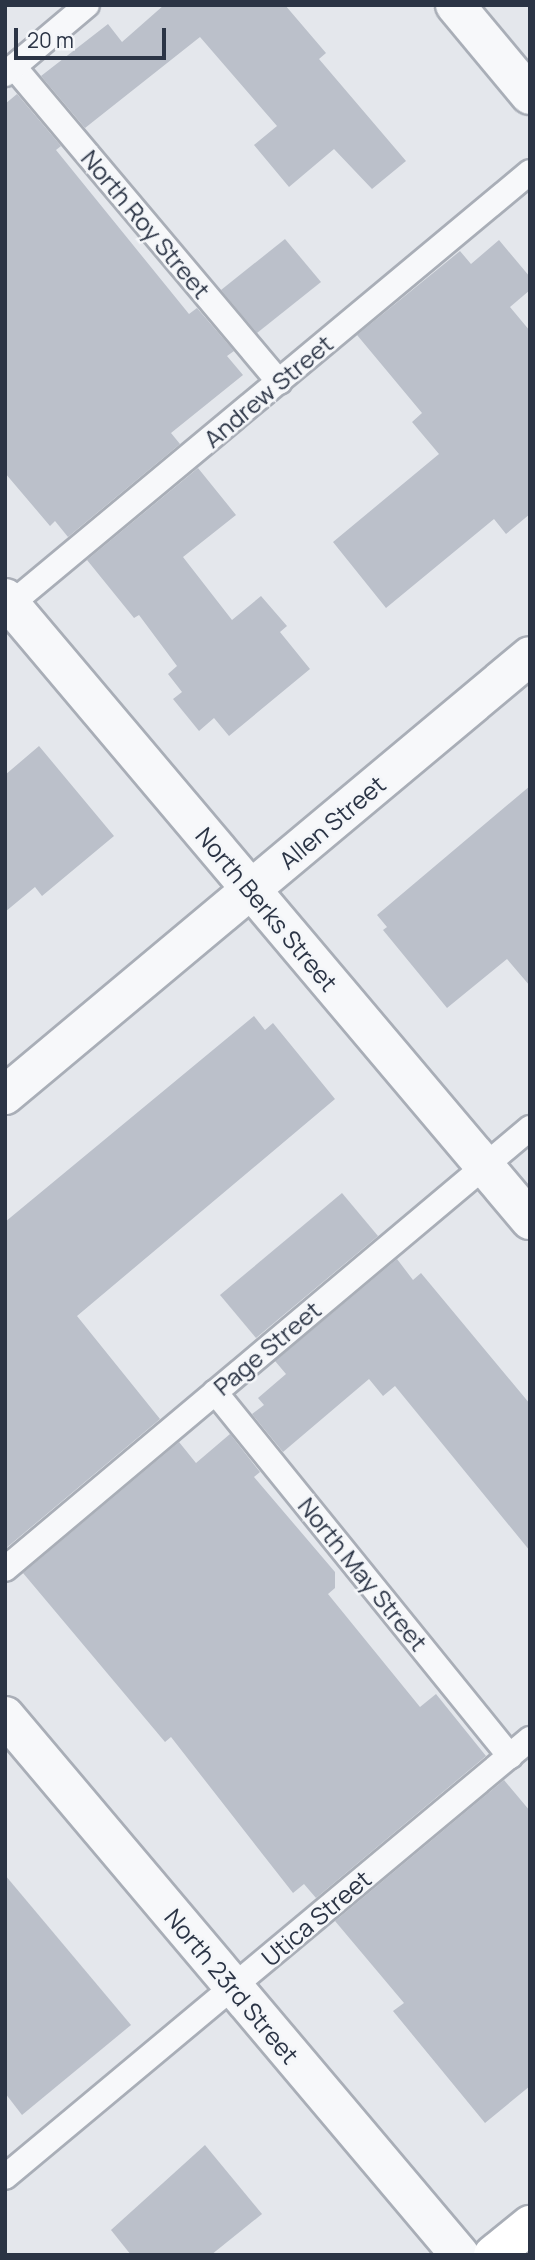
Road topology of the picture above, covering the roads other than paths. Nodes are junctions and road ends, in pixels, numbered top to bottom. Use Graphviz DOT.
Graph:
graph roads {
  1 [pos="87,5"];
  2 [pos="455,5"];
  3 [pos="10,71"];
  4 [pos="530,96"];
  5 [pos="530,172"];
  6 [pos="279,382"];
  7 [pos="7,604"];
  8 [pos="530,656"];
  9 [pos="251,890"];
  10 [pos="5,1095"];
  11 [pos="530,1128"];
  12 [pos="484,1166"];
  13 [pos="530,1220"];
  14 [pos="215,1392"];
  15 [pos="5,1569"];
  16 [pos="5,1716"];
  17 [pos="530,1739"];
  18 [pos="510,1756"];
  19 [pos="233,1988"];
  20 [pos="5,2177"];
  21 [pos="530,2225"];
  22 [pos="460,2255"];
  23 [pos="493,2255"];
  1 -- 3 [label="lane"];
  2 -- 4 [label="street"];
  3 -- 6 [label="lane, North Roy Street"];
  5 -- 6 [label="lane, Andrew Street"];
  6 -- 7 [label="lane, Andrew Street"];
  7 -- 9 [label="street, North Berks Street"];
  8 -- 9 [label="street, Allen Street"];
  9 -- 10 [label="street, Allen Street"];
  9 -- 12 [label="street, North Berks Street"];
  11 -- 12 [label="lane, Page Street"];
  12 -- 13 [label="street, North Berks Street"];
  12 -- 14 [label="lane, Page Street"];
  14 -- 15 [label="lane, Page Street"];
  14 -- 18 [label="lane, North May Street"];
  16 -- 19 [label="street, North 23rd Street"];
  17 -- 18 [label="lane, Utica Street"];
  18 -- 19 [label="lane, Utica Street"];
  19 -- 20 [label="lane, Utica Street"];
  19 -- 22 [label="street, North 23rd Street"];
  21 -- 23 [label="main road"];
}
